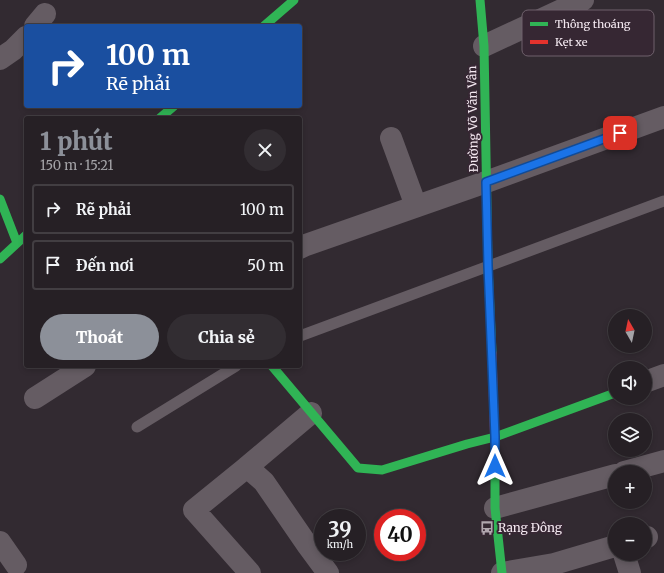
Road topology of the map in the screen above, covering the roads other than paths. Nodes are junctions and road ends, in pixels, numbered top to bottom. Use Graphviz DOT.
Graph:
graph roads {
  1 [pos="294,0"];
  2 [pos="480,0"];
  3 [pos="583,0"];
  4 [pos="561,10"];
  5 [pos="266,24"];
  6 [pos="522,28"];
  7 [pos="24,39"];
  8 [pos="484,46"];
  9 [pos="0,59"];
  10 [pos="172,108"];
  11 [pos="162,116"];
  12 [pos="664,117"];
  13 [pos="391,138"];
  14 [pos="486,182"];
  15 [pos="0,199"];
  16 [pos="664,201"];
  17 [pos="416,206"];
  18 [pos="24,237"];
  19 [pos="17,243"];
  20 [pos="302,247"];
  21 [pos="0,259"];
  22 [pos="488,266"];
  23 [pos="302,335"];
  24 [pos="83,368"];
  25 [pos="233,368"];
  26 [pos="274,368"];
  27 [pos="664,374"];
  28 [pos="652,379"];
  29 [pos="608,396"];
  30 [pos="36,398"];
  31 [pos="311,413"];
  32 [pos="137,427"];
  33 [pos="495,437"];
  34 [pos="664,461"];
  35 [pos="649,465"];
  36 [pos="247,467"];
  37 [pos="608,476"];
  38 [pos="495,508"];
  39 [pos="0,542"];
  40 [pos="608,548"];
  41 [pos="626,561"];
  42 [pos="16,565"];
  43 [pos="250,573"];
  44 [pos="328,573"];
  45 [pos="502,573"];
  46 [pos="630,573"];
  1 -- 5 [label="street"];
  2 -- 8 [label="street, Đường Võ Văn Vân"];
  3 -- 4 [label="street"];
  6 -- 8 [label="street"];
  7 -- 9 [label="street"];
  8 -- 14 [label="street, Đường Võ Văn Vân"];
  10 -- 11 [label="street"];
  12 -- 14 [label="street"];
  13 -- 17 [label="street"];
  14 -- 17 [label="street"];
  14 -- 22 [label="street, Đường Võ Văn Vân"];
  15 -- 19 [label="street"];
  16 -- 22 [label="lane"];
  17 -- 20 [label="street"];
  18 -- 19 [label="street"];
  19 -- 21 [label="street"];
  22 -- 23 [label="lane"];
  22 -- 33 [label="street, Đường Võ Văn Vân"];
  24 -- 30 [label="street"];
  25 -- 32 [label="lane"];
  26 -- 31 [label="street"];
  27 -- 28 [label="street"];
  29 -- 33 [label="street"];
  31 -- 33 [label="street"];
  31 -- 36 [label="street"];
  33 -- 38 [label="street, Đường Võ Văn Vân"];
  34 -- 35 [label="street"];
  36 -- 43 [label="street"];
  36 -- 44 [label="street"];
  37 -- 38 [label="street"];
  38 -- 45 [label="street, Đường Võ Văn Vân"];
  39 -- 42 [label="street"];
  40 -- 45 [label="street"];
  41 -- 46 [label="street"];
}
